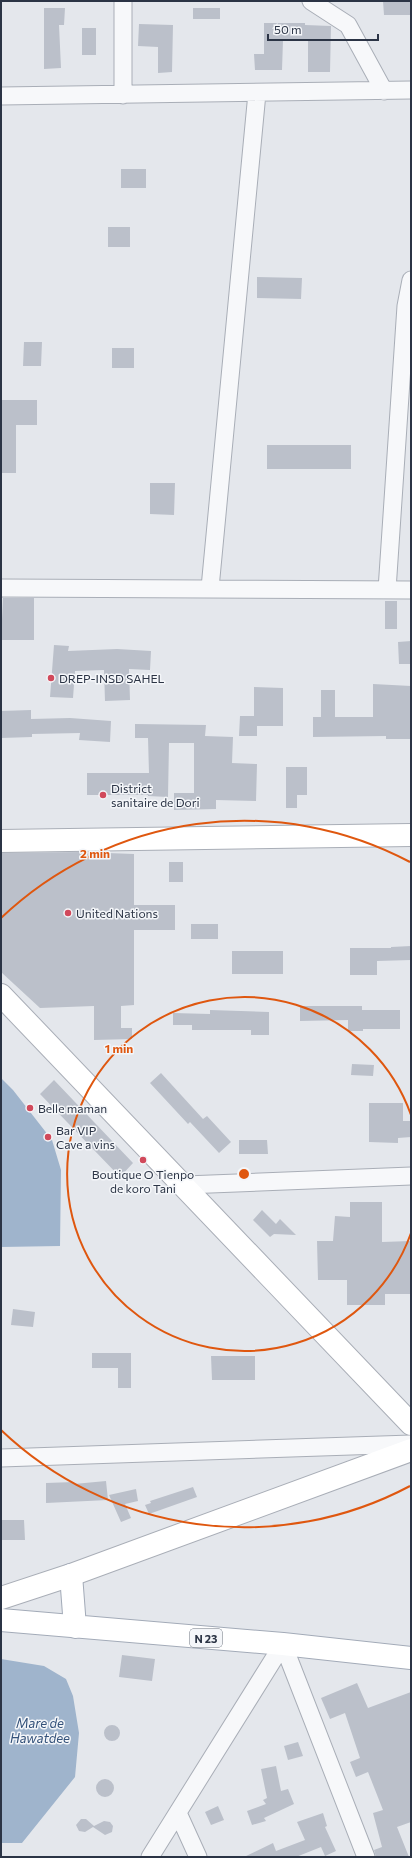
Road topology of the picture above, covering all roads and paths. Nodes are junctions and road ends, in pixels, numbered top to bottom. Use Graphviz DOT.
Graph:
graph roads {
  1 [pos="123,1"];
  2 [pos="311,1"];
  3 [pos="411,90"];
  4 [pos="384,91"];
  5 [pos="257,93"];
  6 [pos="123,95"];
  7 [pos="1,96"];
  8 [pos="411,280"];
  9 [pos="1,588"];
  10 [pos="210,588"];
  11 [pos="388,590"];
  12 [pos="411,590"];
  13 [pos="411,836"];
  14 [pos="1,841"];
  15 [pos="1,995"];
  16 [pos="411,1176"];
  17 [pos="185,1185"];
  18 [pos="411,1424"];
  19 [pos="411,1444"];
  20 [pos="411,1450"];
  21 [pos="1,1458"];
  22 [pos="71,1575"];
  23 [pos="1,1598"];
  24 [pos="1,1620"];
  25 [pos="75,1627"];
  26 [pos="282,1644"];
  27 [pos="411,1658"];
  28 [pos="178,1813"];
  29 [pos="150,1857"];
  30 [pos="198,1857"];
  31 [pos="366,1857"];
  1 -- 6 [label="street"];
  2 -- 4 [label="street"];
  3 -- 4 [label="street"];
  4 -- 5 [label="street"];
  5 -- 6 [label="street"];
  5 -- 10 [label="street"];
  6 -- 7 [label="street"];
  8 -- 11 [label="street"];
  9 -- 10 [label="street"];
  10 -- 11 [label="street"];
  11 -- 12 [label="street"];
  13 -- 14 [label="main road"];
  15 -- 17 [label="main road"];
  16 -- 17 [label="street"];
  17 -- 18 [label="main road"];
  19 -- 21 [label="street"];
  20 -- 22 [label="main road"];
  22 -- 23 [label="main road"];
  22 -- 25 [label="main road"];
  24 -- 25 [label="main road, N 23"];
  25 -- 26 [label="main road, N 23"];
  26 -- 27 [label="main road, N 23"];
  26 -- 28 [label="street"];
  26 -- 31 [label="street"];
  28 -- 29 [label="street"];
  28 -- 30 [label="street"];
}
